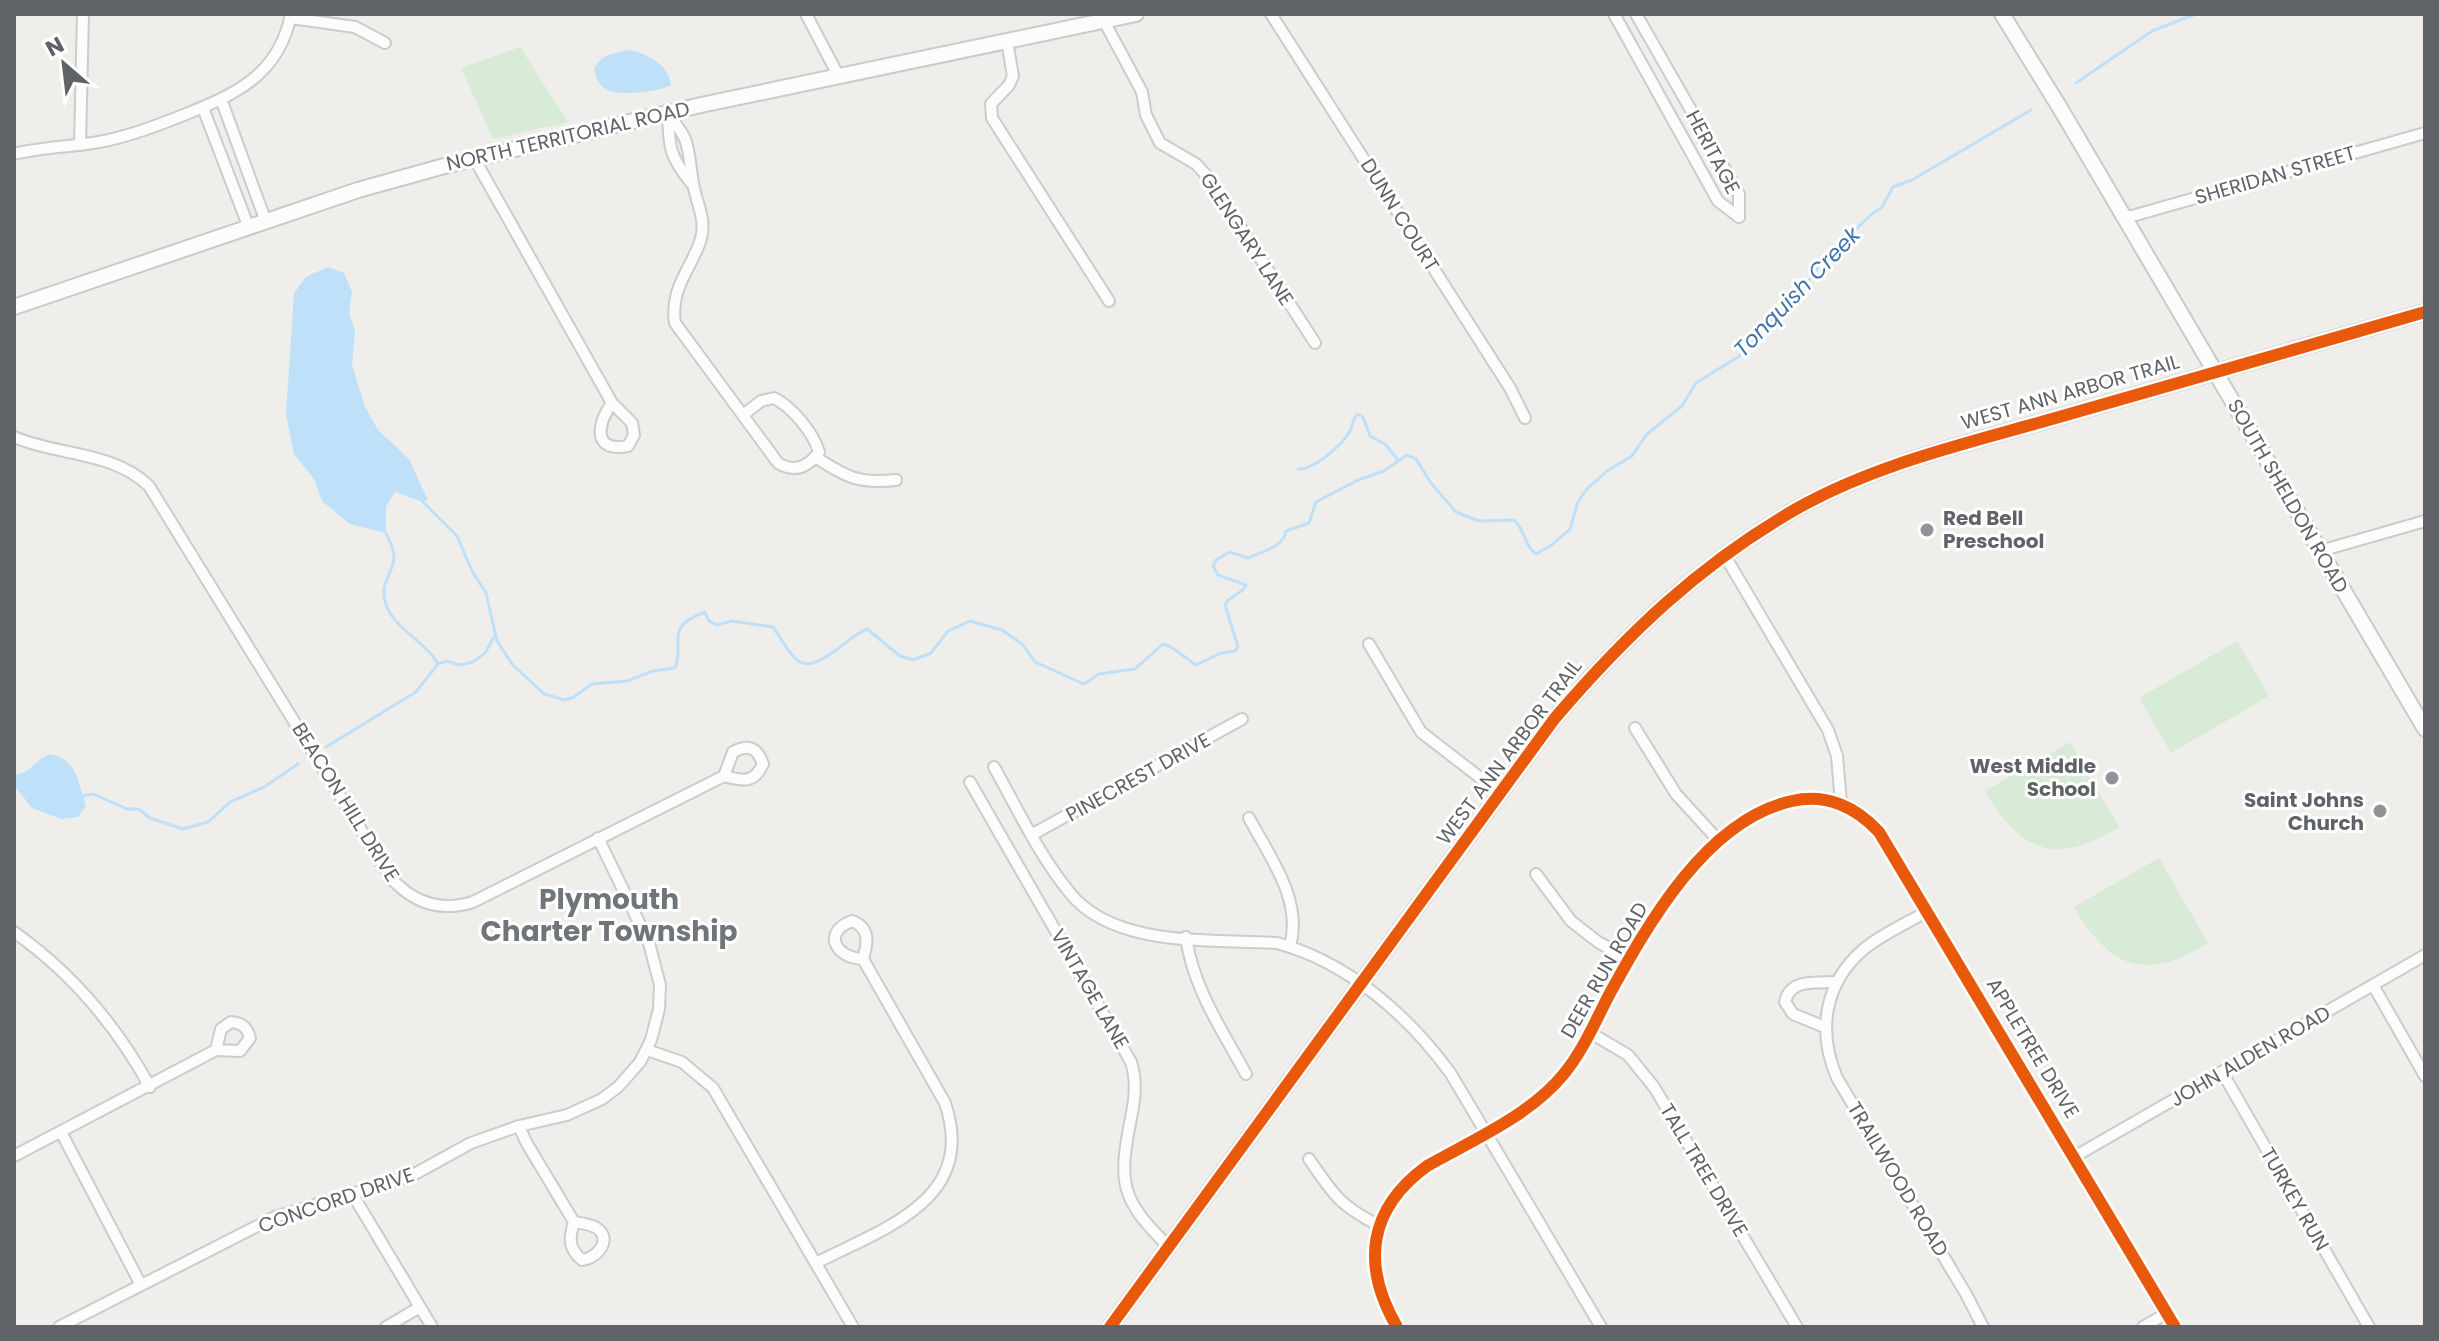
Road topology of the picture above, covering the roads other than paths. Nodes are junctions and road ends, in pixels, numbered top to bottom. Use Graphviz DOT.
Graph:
graph roads {
  1 [pos="83,14"];
  2 [pos="806,14"];
  3 [pos="1136,14"];
  4 [pos="1271,14"];
  5 [pos="1614,14"];
  6 [pos="1636,14"];
  7 [pos="2002,14"];
  8 [pos="291,16"];
  9 [pos="1104,21"];
  10 [pos="1007,41"];
  11 [pos="385,43"];
  12 [pos="838,75"];
  13 [pos="1671,76"];
  14 [pos="1653,85"];
  15 [pos="221,99"];
  16 [pos="203,108"];
  17 [pos="668,113"];
  18 [pos="2425,133"];
  19 [pos="80,145"];
  20 [pos="14,154"];
  21 [pos="474,158"];
  22 [pos="693,185"];
  23 [pos="2125,218"];
  24 [pos="266,222"];
  25 [pos="249,228"];
  26 [pos="1109,301"];
  27 [pos="14,307"];
  28 [pos="2425,312"];
  29 [pos="1315,343"];
  30 [pos="2215,371"];
  31 [pos="612,403"];
  32 [pos="743,415"];
  33 [pos="1525,418"];
  34 [pos="14,437"];
  35 [pos="815,457"];
  36 [pos="896,480"];
  37 [pos="2425,521"];
  38 [pos="2320,551"];
  39 [pos="1725,556"];
  40 [pos="1369,644"];
  41 [pos="1242,719"];
  42 [pos="1635,728"];
  43 [pos="2425,729"];
  44 [pos="994,767"];
  45 [pos="724,776"];
  46 [pos="970,782"];
  47 [pos="1500,793"];
  48 [pos="1841,803"];
  49 [pos="1249,818"];
  50 [pos="1033,834"];
  51 [pos="598,838"];
  52 [pos="1718,840"];
  53 [pos="1536,874"];
  54 [pos="1928,911"];
  55 [pos="14,932"];
  56 [pos="1186,937"];
  57 [pos="1290,946"];
  58 [pos="2425,955"];
  59 [pos="863,959"];
  60 [pos="1629,959"];
  61 [pos="1837,982"];
  62 [pos="1360,985"];
  63 [pos="2373,985"];
  64 [pos="1825,1027"];
  65 [pos="1589,1032"];
  66 [pos="216,1050"];
  67 [pos="647,1050"];
  68 [pos="2222,1072"];
  69 [pos="1246,1074"];
  70 [pos="2425,1076"];
  71 [pos="150,1087"];
  72 [pos="519,1126"];
  73 [pos="61,1132"];
  74 [pos="1485,1132"];
  75 [pos="14,1156"];
  76 [pos="2074,1157"];
  77 [pos="1309,1159"];
  78 [pos="353,1195"];
  79 [pos="574,1222"];
  80 [pos="1378,1225"];
  81 [pos="1169,1247"];
  82 [pos="816,1263"];
  83 [pos="141,1285"];
  84 [pos="420,1307"];
  85 [pos="2167,1313"];
  86 [pos="59,1327"];
  87 [pos="386,1327"];
  88 [pos="432,1327"];
  89 [pos="853,1327"];
  90 [pos="1110,1327"];
  91 [pos="1397,1327"];
  92 [pos="1601,1327"];
  93 [pos="1797,1327"];
  94 [pos="1983,1327"];
  95 [pos="2143,1327"];
  96 [pos="2175,1327"];
  97 [pos="2369,1327"];
  1 -- 19 [label="street"];
  2 -- 12 [label="street"];
  3 -- 9 [label="main road, NORTH TERRITORIAL ROAD"];
  4 -- 33 [label="street, DUNN COURT"];
  5 -- 14 [label="street, HERITAGE"];
  6 -- 13 [label="street, HERITAGE"];
  7 -- 23 [label="main road, SOUTH SHELDON ROAD"];
  8 -- 11 [label="street"];
  8 -- 15 [label="street"];
  9 -- 10 [label="main road, NORTH TERRITORIAL ROAD"];
  9 -- 29 [label="street, GLENGARY LANE"];
  10 -- 12 [label="main road, NORTH TERRITORIAL ROAD"];
  10 -- 26 [label="street"];
  12 -- 17 [label="main road, NORTH TERRITORIAL ROAD"];
  13 -- 14 [label="street"];
  13 -- 14 [label="street, HERITAGE"];
  15 -- 16 [label="street"];
  15 -- 24 [label="street"];
  16 -- 19 [label="street"];
  16 -- 25 [label="street"];
  17 -- 21 [label="main road, NORTH TERRITORIAL ROAD"];
  17 -- 22 [label="street"];
  17 -- 22 [label="street"];
  18 -- 23 [label="street, SHERIDAN STREET"];
  19 -- 20 [label="street"];
  21 -- 24 [label="main road, NORTH TERRITORIAL ROAD"];
  21 -- 31 [label="street"];
  22 -- 32 [label="street"];
  23 -- 30 [label="main road, SOUTH SHELDON ROAD"];
  24 -- 25 [label="main road, NORTH TERRITORIAL ROAD"];
  25 -- 27 [label="main road, NORTH TERRITORIAL ROAD"];
  28 -- 30 [label="main road, WEST ANN ARBOR TRAIL"];
  30 -- 38 [label="main road, SOUTH SHELDON ROAD"];
  30 -- 39 [label="main road, WEST ANN ARBOR TRAIL"];
  32 -- 35 [label="street"];
  32 -- 35 [label="street"];
  34 -- 51 [label="street, BEACON HILL DRIVE"];
  35 -- 36 [label="street"];
  37 -- 38 [label="street"];
  38 -- 43 [label="main road, SOUTH SHELDON ROAD"];
  39 -- 47 [label="main road, WEST ANN ARBOR TRAIL"];
  39 -- 48 [label="street"];
  40 -- 47 [label="street"];
  41 -- 50 [label="street, PINECREST DRIVE"];
  42 -- 52 [label="street"];
  44 -- 50 [label="street"];
  45 -- 51 [label="street, BEACON HILL DRIVE"];
  46 -- 81 [label="street, VINTAGE LANE"];
  47 -- 62 [label="main road, WEST ANN ARBOR TRAIL"];
  48 -- 52 [label="street, DEER RUN ROAD"];
  48 -- 54 [label="street, APPLETREE DRIVE"];
  49 -- 57 [label="street"];
  50 -- 56 [label="street"];
  51 -- 67 [label="street"];
  52 -- 60 [label="street, DEER RUN ROAD"];
  53 -- 60 [label="street"];
  54 -- 61 [label="street, TRAILWOOD ROAD"];
  54 -- 76 [label="street, APPLETREE DRIVE"];
  55 -- 71 [label="street"];
  56 -- 57 [label="street"];
  56 -- 69 [label="street"];
  57 -- 62 [label="street"];
  58 -- 63 [label="street, JOHN ALDEN ROAD"];
  59 -- 82 [label="street"];
  60 -- 65 [label="street, DEER RUN ROAD"];
  61 -- 64 [label="street, TRAILWOOD ROAD"];
  61 -- 64 [label="street"];
  62 -- 74 [label="street"];
  62 -- 81 [label="main road, WEST ANN ARBOR TRAIL"];
  63 -- 68 [label="street, JOHN ALDEN ROAD"];
  63 -- 70 [label="street"];
  64 -- 94 [label="street, TRAILWOOD ROAD"];
  65 -- 74 [label="street, DEER RUN ROAD"];
  65 -- 93 [label="street, TALL TREE DRIVE"];
  66 -- 71 [label="street"];
  67 -- 72 [label="street, CONCORD DRIVE"];
  67 -- 82 [label="street"];
  68 -- 76 [label="street, JOHN ALDEN ROAD"];
  68 -- 97 [label="street, TURKEY RUN"];
  71 -- 73 [label="street"];
  72 -- 78 [label="street, CONCORD DRIVE"];
  72 -- 79 [label="street"];
  73 -- 75 [label="street"];
  73 -- 83 [label="street"];
  74 -- 80 [label="street, DEER RUN ROAD"];
  74 -- 92 [label="street"];
  76 -- 85 [label="street, APPLETREE DRIVE"];
  77 -- 80 [label="street"];
  78 -- 83 [label="street, CONCORD DRIVE"];
  78 -- 84 [label="street"];
  80 -- 91 [label="street"];
  81 -- 90 [label="main road, WEST ANN ARBOR TRAIL"];
  82 -- 89 [label="street"];
  83 -- 86 [label="street, CONCORD DRIVE"];
  84 -- 87 [label="street"];
  84 -- 88 [label="street"];
  85 -- 95 [label="street"];
  85 -- 96 [label="street, APPLETREE DRIVE"];
}
